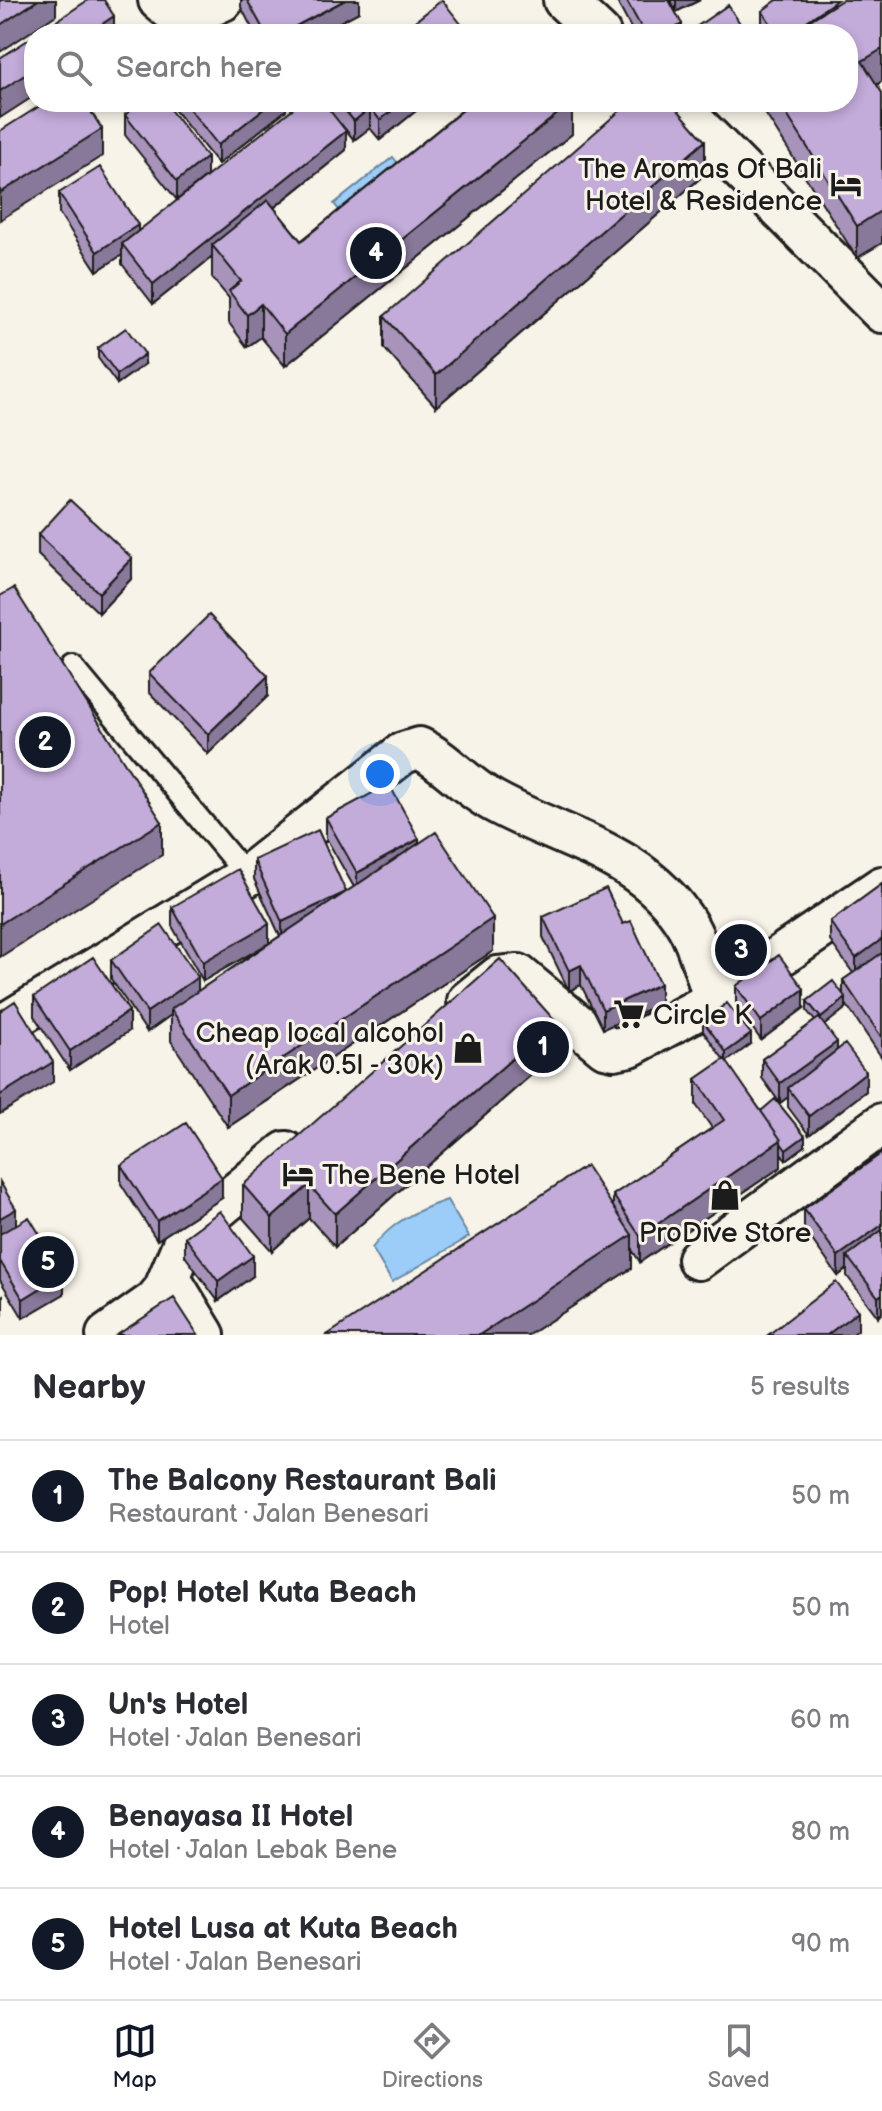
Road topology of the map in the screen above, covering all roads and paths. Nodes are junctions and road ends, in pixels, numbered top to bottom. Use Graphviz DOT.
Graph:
graph roads {
  1 [pos="159,0"];
  2 [pos="223,0"];
  3 [pos="564,0"];
  4 [pos="589,24"];
  5 [pos="684,112"];
  6 [pos="882,312"];
  7 [pos="73,667"];
  8 [pos="247,876"];
  9 [pos="882,887"];
  10 [pos="715,1000"];
  11 [pos="0,1027"];
  12 [pos="437,1027"];
  13 [pos="882,1124"];
  14 [pos="317,1126"];
  15 [pos="698,1259"];
  16 [pos="170,1279"];
  17 [pos="107,1335"];
  18 [pos="204,1335"];
  1 -- 2 [label="street"];
  3 -- 4 [label="street"];
  5 -- 6 [label="street"];
  7 -- 8 [label="lane"];
  8 -- 10 [label="street"];
  8 -- 11 [label="street"];
  9 -- 10 [label="street"];
  10 -- 12 [label="street"];
  13 -- 15 [label="street"];
  14 -- 16 [label="street"];
  16 -- 17 [label="street"];
  16 -- 18 [label="street"];
}
